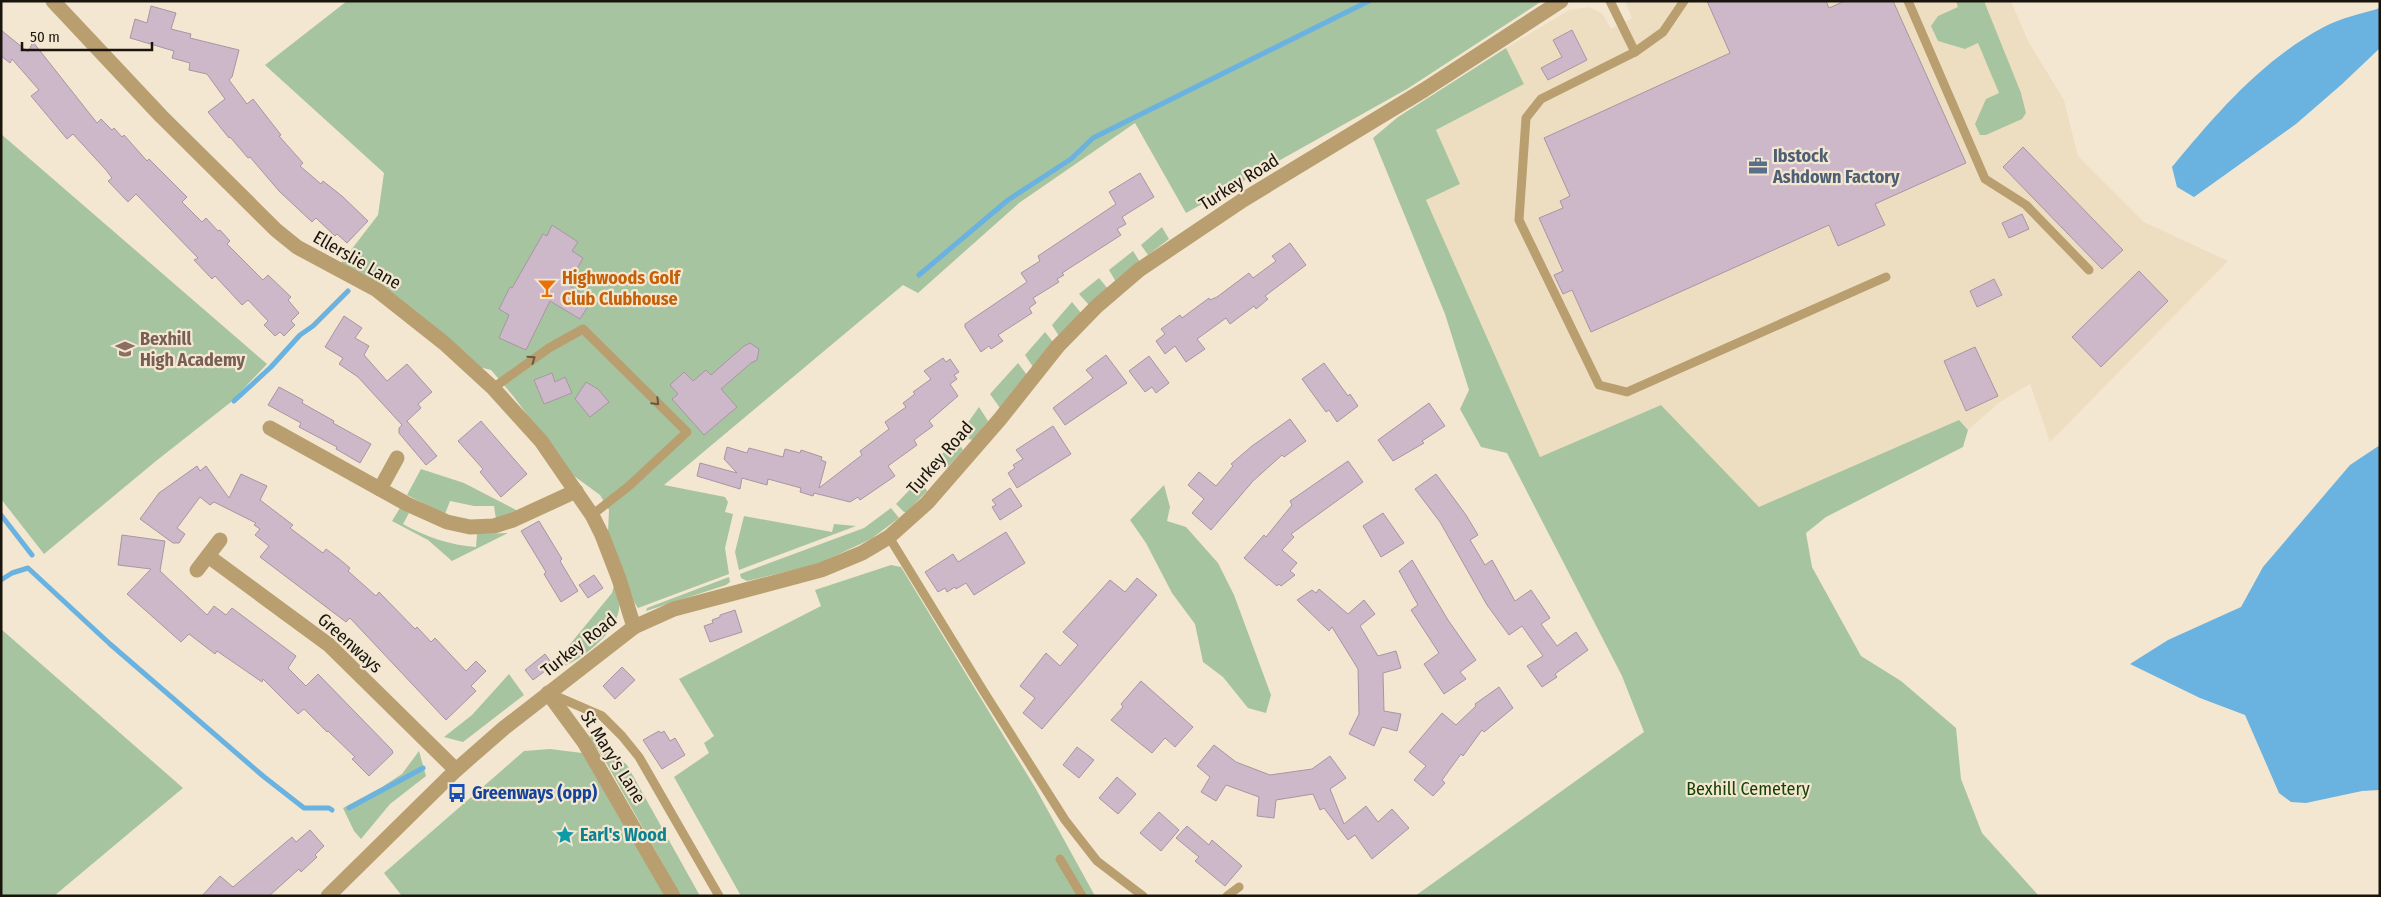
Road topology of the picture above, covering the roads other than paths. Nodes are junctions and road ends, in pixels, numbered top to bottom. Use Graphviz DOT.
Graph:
graph roads {
  1 [pos="52,1"];
  2 [pos="1561,1"];
  3 [pos="1610,1"];
  4 [pos="1684,1"];
  5 [pos="1908,1"];
  6 [pos="1635,52"];
  7 [pos="2089,270"];
  8 [pos="1886,277"];
  9 [pos="493,388"];
  10 [pos="270,428"];
  11 [pos="397,458"];
  12 [pos="380,489"];
  13 [pos="576,491"];
  14 [pos="592,515"];
  15 [pos="890,537"];
  16 [pos="220,540"];
  17 [pos="208,556"];
  18 [pos="197,570"];
  19 [pos="634,627"];
  20 [pos="548,693"];
  21 [pos="456,770"];
  22 [pos="1060,859"];
  23 [pos="1239,887"];
  24 [pos="328,896"];
  25 [pos="672,896"];
  26 [pos="719,896"];
  27 [pos="1082,896"];
  28 [pos="1143,896"];
  29 [pos="1227,896"];
  1 -- 9 [label="street, Ellerslie Lane"];
  2 -- 15 [label="street, Turkey Road"];
  3 -- 6 [label="lane"];
  4 -- 6 [label="lane"];
  5 -- 7 [label="lane"];
  6 -- 8 [label="lane"];
  9 -- 13 [label="street, Ellerslie Lane"];
  9 -- 14 [label="lane, one-way"];
  10 -- 12 [label="street"];
  11 -- 12 [label="street"];
  12 -- 13 [label="street"];
  13 -- 14 [label="street, Ellerslie Lane"];
  14 -- 19 [label="street, Ellerslie Lane"];
  15 -- 19 [label="street, Turkey Road"];
  15 -- 28 [label="lane"];
  16 -- 17 [label="street"];
  17 -- 18 [label="street"];
  17 -- 21 [label="street, Greenways"];
  19 -- 20 [label="street, Turkey Road"];
  20 -- 21 [label="street, Turkey Road"];
  20 -- 25 [label="street, St Mary's Lane"];
  20 -- 26 [label="lane"];
  21 -- 24 [label="street, Turkey Road"];
  22 -- 27 [label="lane"];
  23 -- 29 [label="lane"];
}
